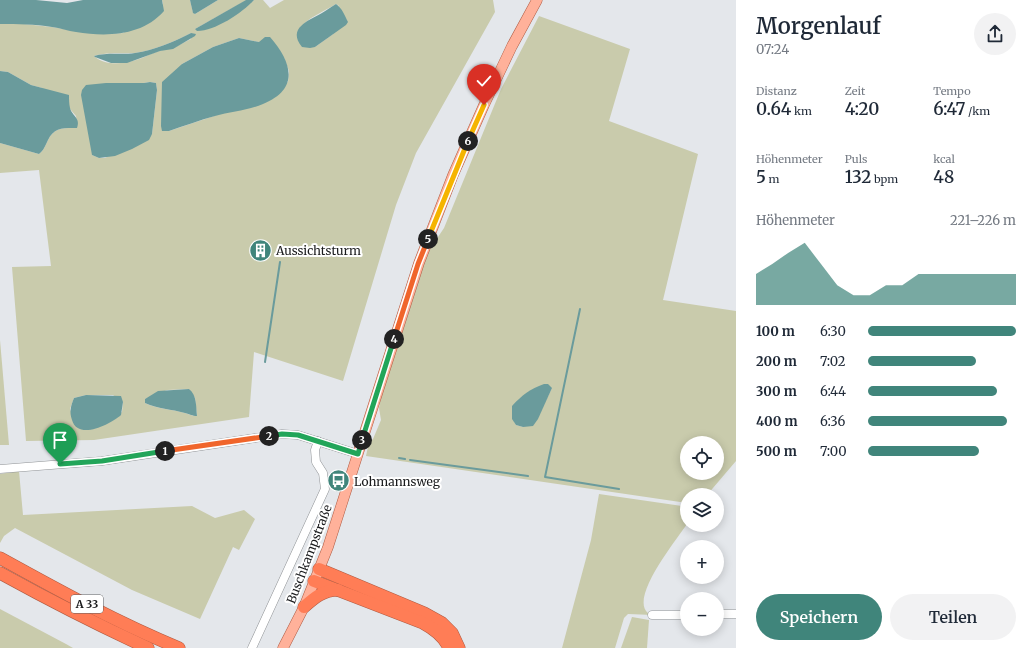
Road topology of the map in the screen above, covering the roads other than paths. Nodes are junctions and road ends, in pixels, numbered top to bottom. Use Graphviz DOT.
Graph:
graph roads {
  1 [pos="537,0"];
  2 [pos="318,441"];
  3 [pos="358,454"];
  4 [pos="0,469"];
  5 [pos="0,558"];
  6 [pos="0,573"];
  7 [pos="316,575"];
  8 [pos="341,590"];
  9 [pos="304,606"];
  10 [pos="724,614"];
  11 [pos="736,614"];
  12 [pos="652,615"];
  13 [pos="680,615"];
  14 [pos="148,648"];
  15 [pos="179,648"];
  16 [pos="252,648"];
  17 [pos="283,648"];
  18 [pos="449,648"];
  19 [pos="459,648"];
  1 -- 3 [label="main road, Buschkampstraße"];
  2 -- 3 [label="street"];
  2 -- 4 [label="street"];
  2 -- 16 [label="street, Buschkampstraße"];
  3 -- 7 [label="main road, Buschkampstraße"];
  5 -- 15 [label="highway, A 33"];
  6 -- 14 [label="highway, A 33"];
  7 -- 8 [label="highway"];
  7 -- 9 [label="main road, Buschkampstraße"];
  7 -- 19 [label="highway"];
  8 -- 9 [label="highway"];
  8 -- 18 [label="highway"];
  9 -- 17 [label="main road, Buschkampstraße"];
  10 -- 11 [label="street"];
  12 -- 13 [label="street"];
}
